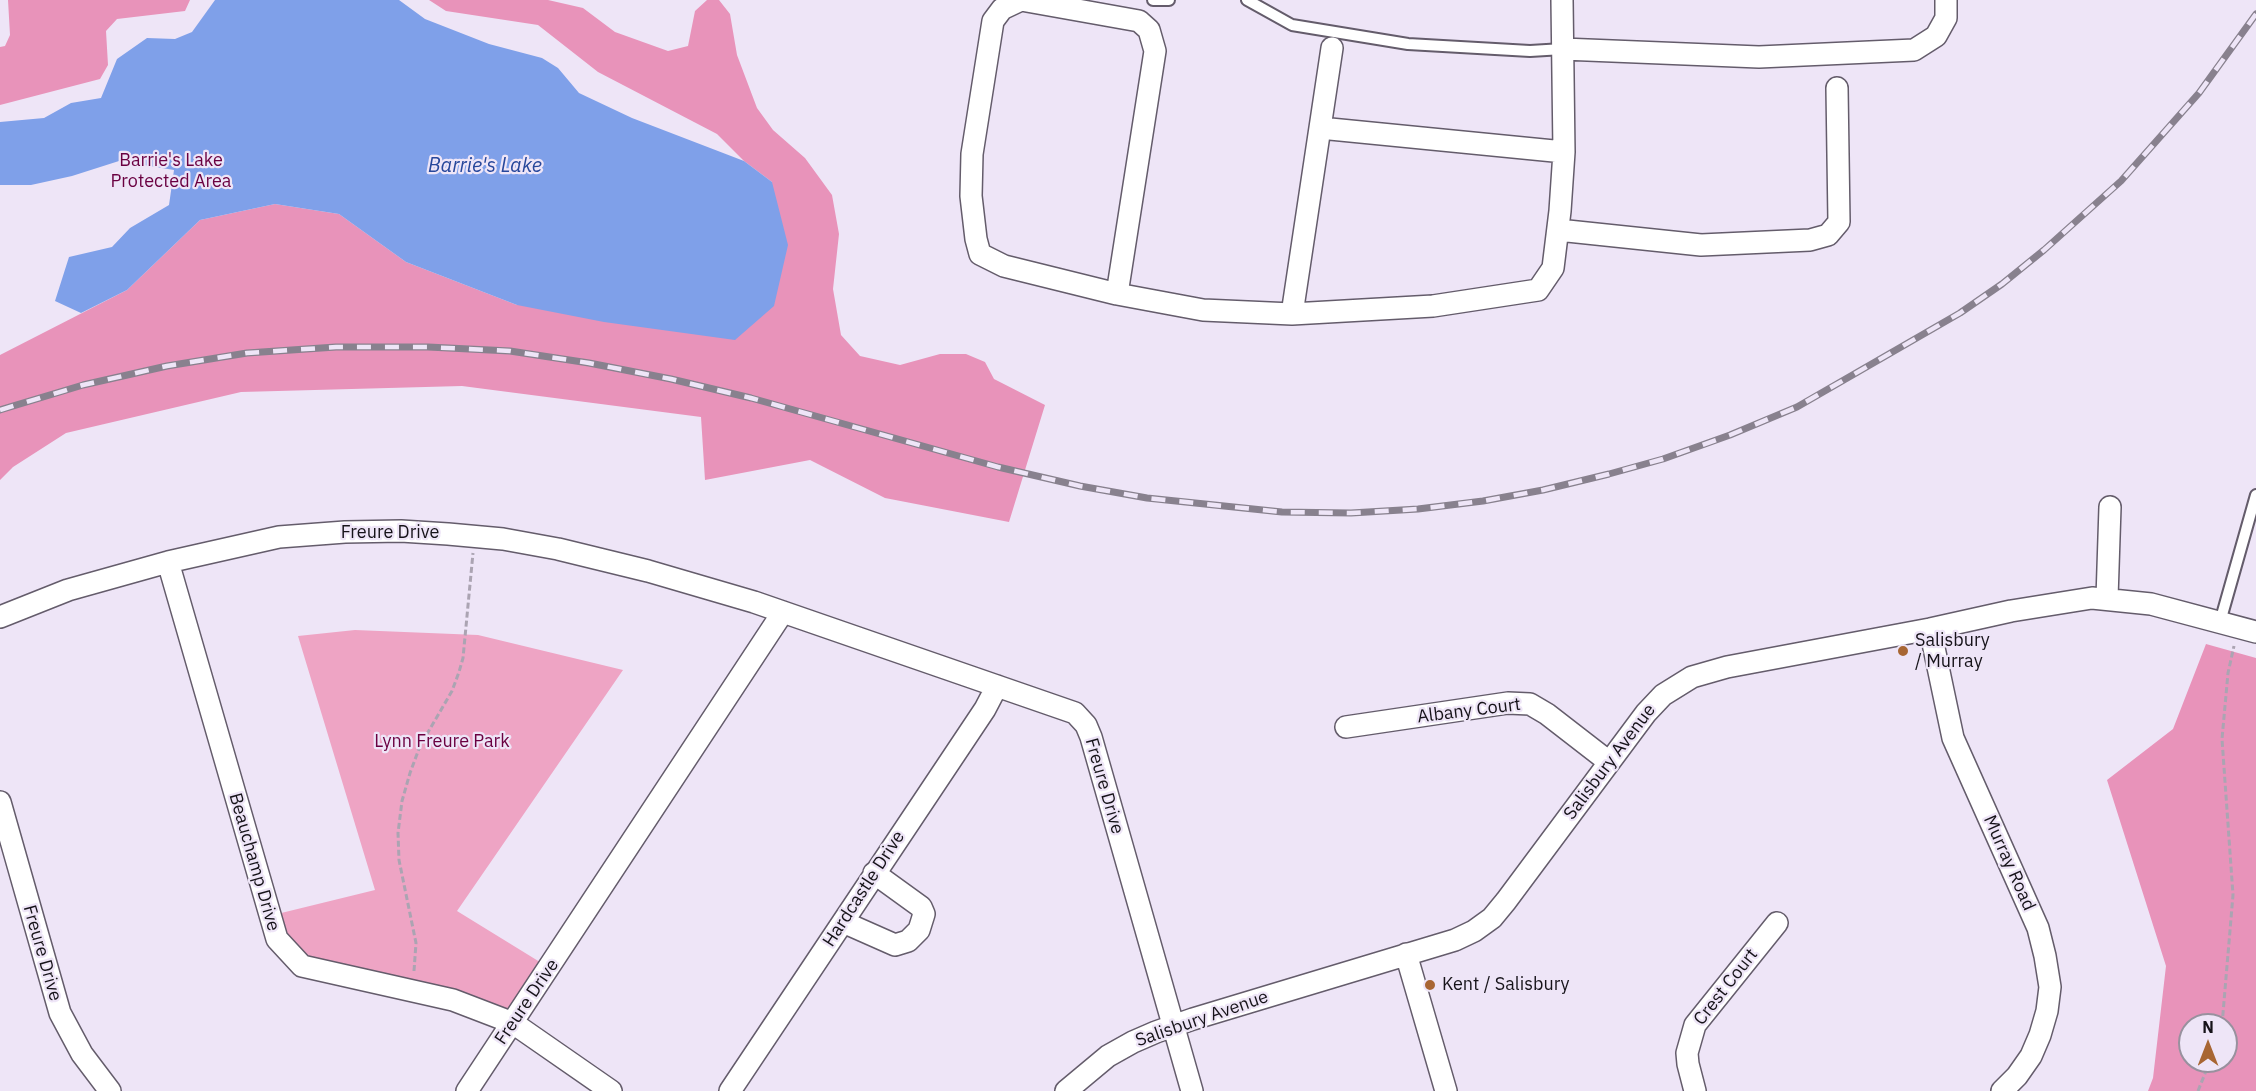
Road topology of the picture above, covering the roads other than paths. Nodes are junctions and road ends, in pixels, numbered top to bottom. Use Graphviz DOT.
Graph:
graph roads {
  1 [pos="1153,0"];
  2 [pos="1169,0"];
  3 [pos="1247,0"];
  4 [pos="1562,0"];
  5 [pos="1946,0"];
  6 [pos="1332,48"];
  7 [pos="1563,49"];
  8 [pos="1837,88"];
  9 [pos="1320,128"];
  10 [pos="1564,152"];
  11 [pos="1558,230"];
  12 [pos="1117,294"];
  13 [pos="1292,314"];
  14 [pos="2256,495"];
  15 [pos="2110,507"];
  16 [pos="168,562"];
  17 [pos="2107,598"];
  18 [pos="783,612"];
  19 [pos="0,617"];
  20 [pos="2238,627"];
  21 [pos="1930,629"];
  22 [pos="997,686"];
  23 [pos="1346,727"];
  24 [pos="1609,762"];
  25 [pos="0,802"];
  26 [pos="874,873"];
  27 [pos="843,922"];
  28 [pos="1777,923"];
  29 [pos="1406,954"];
  30 [pos="513,1023"];
  31 [pos="1174,1026"];
  32 [pos="110,1091"];
  33 [pos="467,1091"];
  34 [pos="611,1091"];
  35 [pos="730,1091"];
  36 [pos="1066,1091"];
  37 [pos="1192,1091"];
  38 [pos="1446,1091"];
  39 [pos="1695,1091"];
  40 [pos="2002,1091"];
  1 -- 2 [label="lane"];
  3 -- 7 [label="lane"];
  4 -- 7 [label="street"];
  5 -- 7 [label="street"];
  6 -- 9 [label="street"];
  7 -- 10 [label="street"];
  8 -- 11 [label="street"];
  9 -- 10 [label="street"];
  9 -- 13 [label="street"];
  10 -- 11 [label="street"];
  11 -- 13 [label="street"];
  12 -- 12 [label="street"];
  12 -- 13 [label="street"];
  14 -- 20 [label="lane"];
  15 -- 17 [label="street"];
  16 -- 18 [label="street, Freure Drive"];
  16 -- 19 [label="street, Freure Drive"];
  16 -- 30 [label="street, Beauchamp Drive"];
  17 -- 20 [label="street, Salisbury Avenue"];
  17 -- 21 [label="street, Salisbury Avenue"];
  18 -- 22 [label="street, Freure Drive"];
  18 -- 30 [label="street, Freure Drive"];
  21 -- 24 [label="street, Salisbury Avenue"];
  21 -- 40 [label="street, Murray Road"];
  22 -- 26 [label="street, Hardcastle Drive"];
  22 -- 31 [label="street, Freure Drive"];
  23 -- 24 [label="street, Albany Court"];
  24 -- 29 [label="street, Salisbury Avenue"];
  25 -- 32 [label="street, Freure Drive"];
  26 -- 27 [label="street, Hardcastle Drive"];
  26 -- 27 [label="street"];
  27 -- 35 [label="street, Hardcastle Drive"];
  28 -- 39 [label="street, Crest Court"];
  29 -- 31 [label="street, Salisbury Avenue"];
  29 -- 38 [label="street"];
  30 -- 33 [label="street, Freure Drive"];
  30 -- 34 [label="street, Beauchamp Drive"];
  31 -- 36 [label="street, Salisbury Avenue"];
  31 -- 37 [label="street, Freure Drive"];
}
